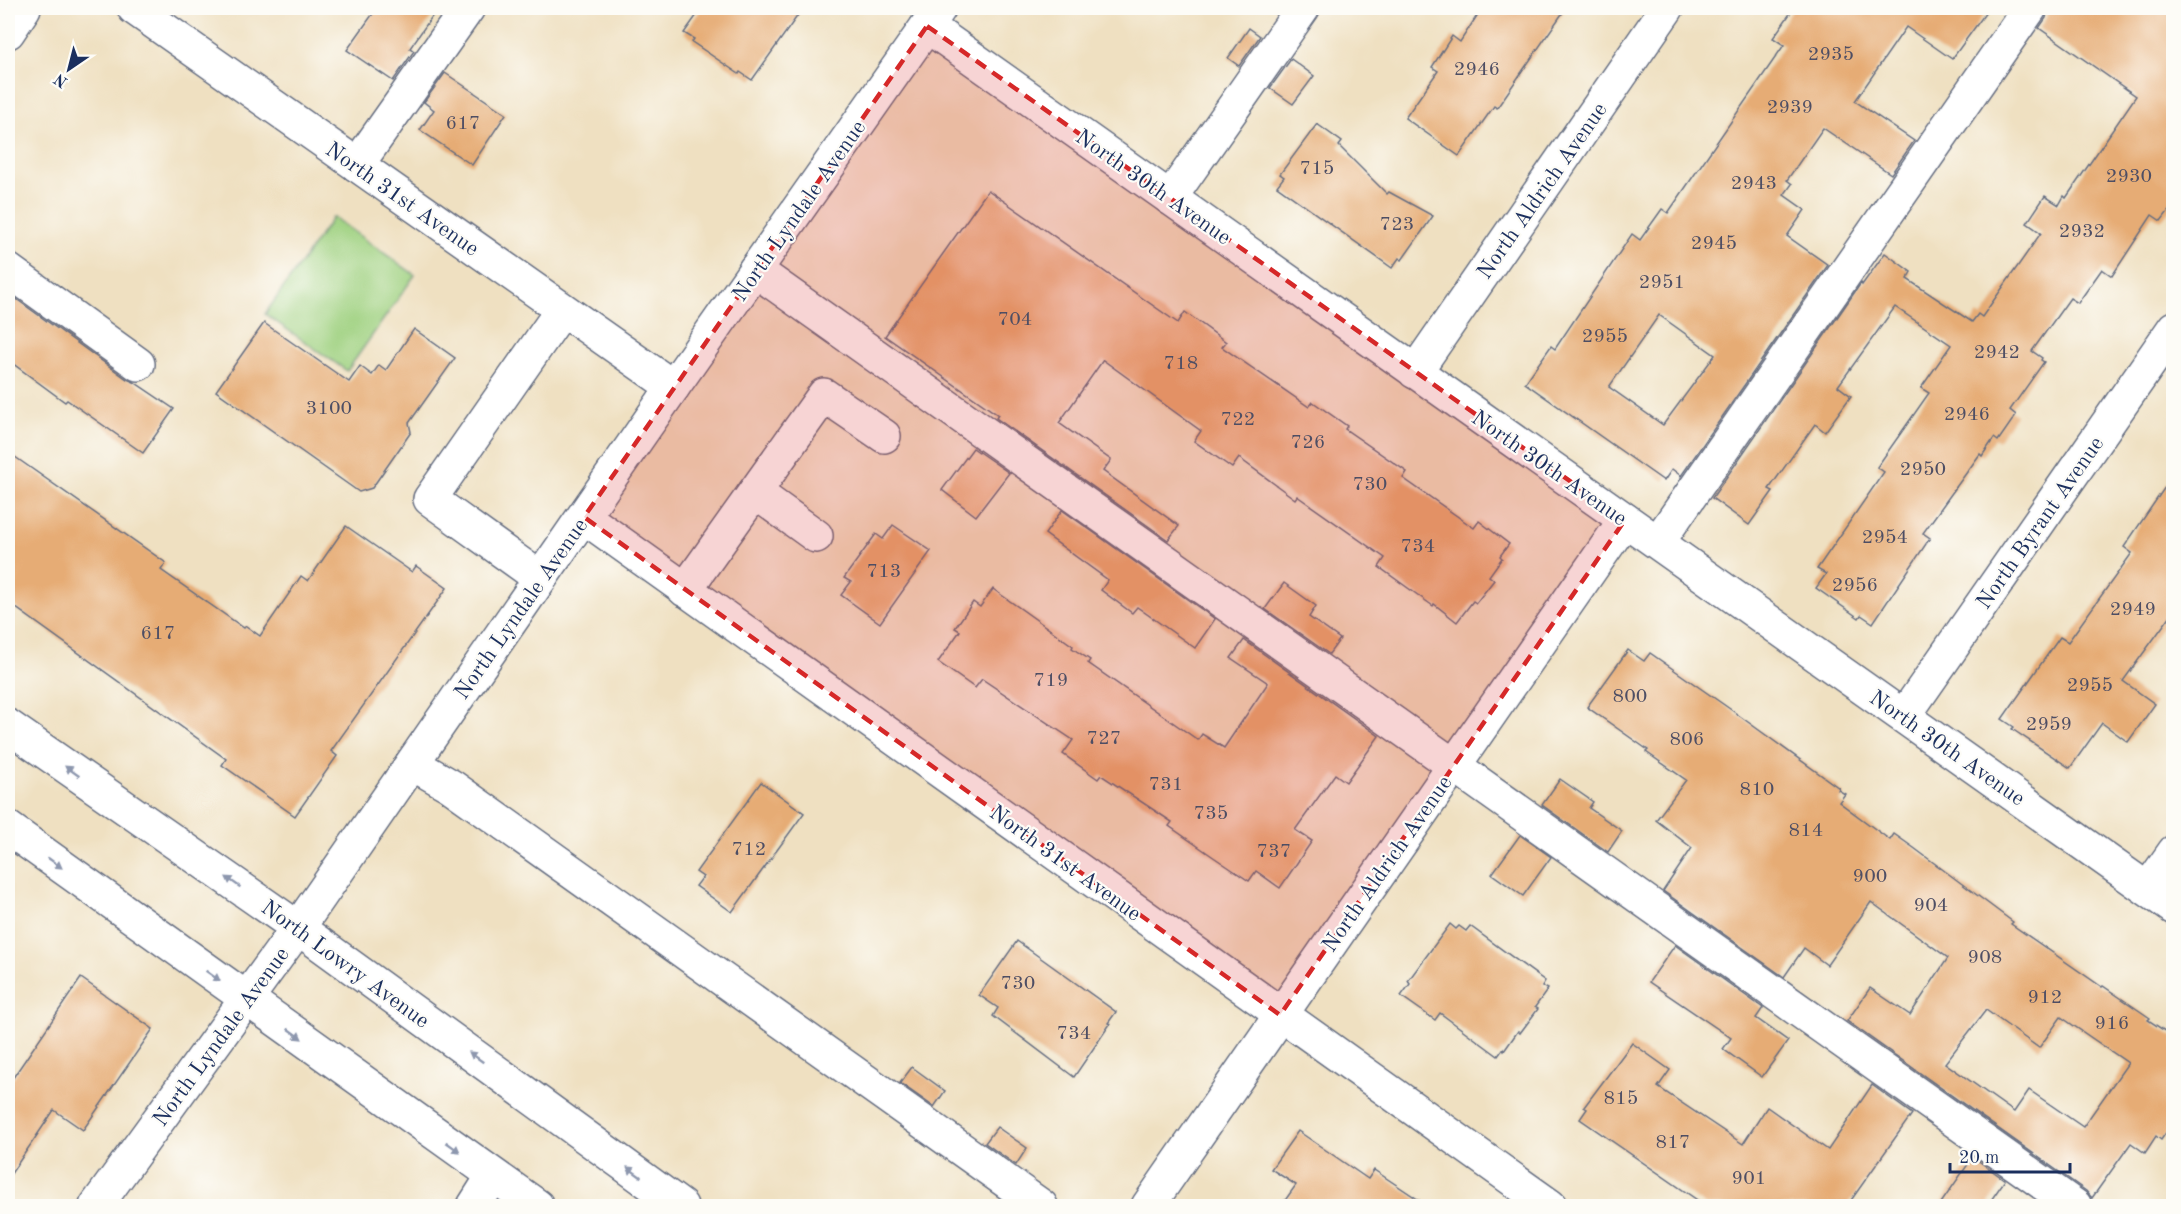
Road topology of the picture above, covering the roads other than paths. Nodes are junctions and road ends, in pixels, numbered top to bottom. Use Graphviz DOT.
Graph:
graph roads {
  1 [pos="24,8"];
  2 [pos="134,8"];
  3 [pos="468,8"];
  4 [pos="1303,8"];
  5 [pos="1667,8"];
  6 [pos="2030,8"];
  7 [pos="934,17"];
  8 [pos="8,32"];
  9 [pos="357,165"];
  10 [pos="1170,198"];
  11 [pos="8,270"];
  12 [pos="755,270"];
  13 [pos="562,310"];
  14 [pos="2174,328"];
  15 [pos="138,364"];
  16 [pos="1415,372"];
  17 [pos="673,387"];
  18 [pos="884,436"];
  19 [pos="754,492"];
  20 [pos="584,517"];
  21 [pos="1625,520"];
  22 [pos="816,536"];
  23 [pos="1658,542"];
  24 [pos="540,578"];
  25 [pos="685,590"];
  26 [pos="1904,716"];
  27 [pos="8,726"];
  28 [pos="413,764"];
  29 [pos="1454,764"];
  30 [pos="8,828"];
  31 [pos="2174,852"];
  32 [pos="2161,898"];
  33 [pos="298,928"];
  34 [pos="247,1000"];
  35 [pos="1280,1015"];
  36 [pos="493,1176"];
  37 [pos="96,1206"];
  38 [pos="474,1206"];
  39 [pos="537,1206"];
  40 [pos="681,1206"];
  41 [pos="1041,1206"];
  42 [pos="1148,1206"];
  43 [pos="1550,1206"];
  44 [pos="2075,1206"];
  1 -- 8 [label="street"];
  2 -- 9 [label="street, North 31st Avenue"];
  3 -- 9 [label="street"];
  4 -- 10 [label="street"];
  5 -- 16 [label="street, North Aldrich Avenue"];
  6 -- 23 [label="street"];
  7 -- 10 [label="street, North 30th Avenue"];
  7 -- 12 [label="street, North Lyndale Avenue"];
  9 -- 13 [label="street, North 31st Avenue"];
  10 -- 16 [label="street, North 30th Avenue"];
  11 -- 15 [label="street"];
  12 -- 17 [label="street, North Lyndale Avenue"];
  12 -- 29 [label="street"];
  13 -- 17 [label="street, North 31st Avenue"];
  13 -- 24 [label="street"];
  14 -- 26 [label="street, North Byrant Avenue"];
  16 -- 21 [label="street, North 30th Avenue"];
  17 -- 20 [label="street, North Lyndale Avenue"];
  18 -- 19 [label="street"];
  19 -- 22 [label="street"];
  19 -- 25 [label="street"];
  20 -- 24 [label="street, North Lyndale Avenue"];
  20 -- 25 [label="street, North 31st Avenue"];
  21 -- 23 [label="street, North 30th Avenue"];
  21 -- 29 [label="street, North Aldrich Avenue"];
  23 -- 26 [label="street, North 30th Avenue"];
  24 -- 28 [label="street, North Lyndale Avenue"];
  25 -- 35 [label="street, North 31st Avenue"];
  26 -- 32 [label="street, North 30th Avenue"];
  33 -- 27 [label="street, North Lowry Avenue, one-way"];
  28 -- 33 [label="street, North Lyndale Avenue"];
  28 -- 41 [label="street"];
  29 -- 35 [label="street, North Aldrich Avenue"];
  29 -- 44 [label="street"];
  30 -- 34 [label="street, one-way"];
  31 -- 32 [label="street"];
  33 -- 34 [label="street, North Lyndale Avenue"];
  40 -- 33 [label="street, North Lowry Avenue, one-way"];
  34 -- 36 [label="street, one-way"];
  34 -- 37 [label="street, North Lyndale Avenue"];
  35 -- 42 [label="street, North Aldrich Avenue"];
  35 -- 43 [label="street, North 31st Avenue"];
  36 -- 38 [label="street"];
  36 -- 39 [label="street"];
}
